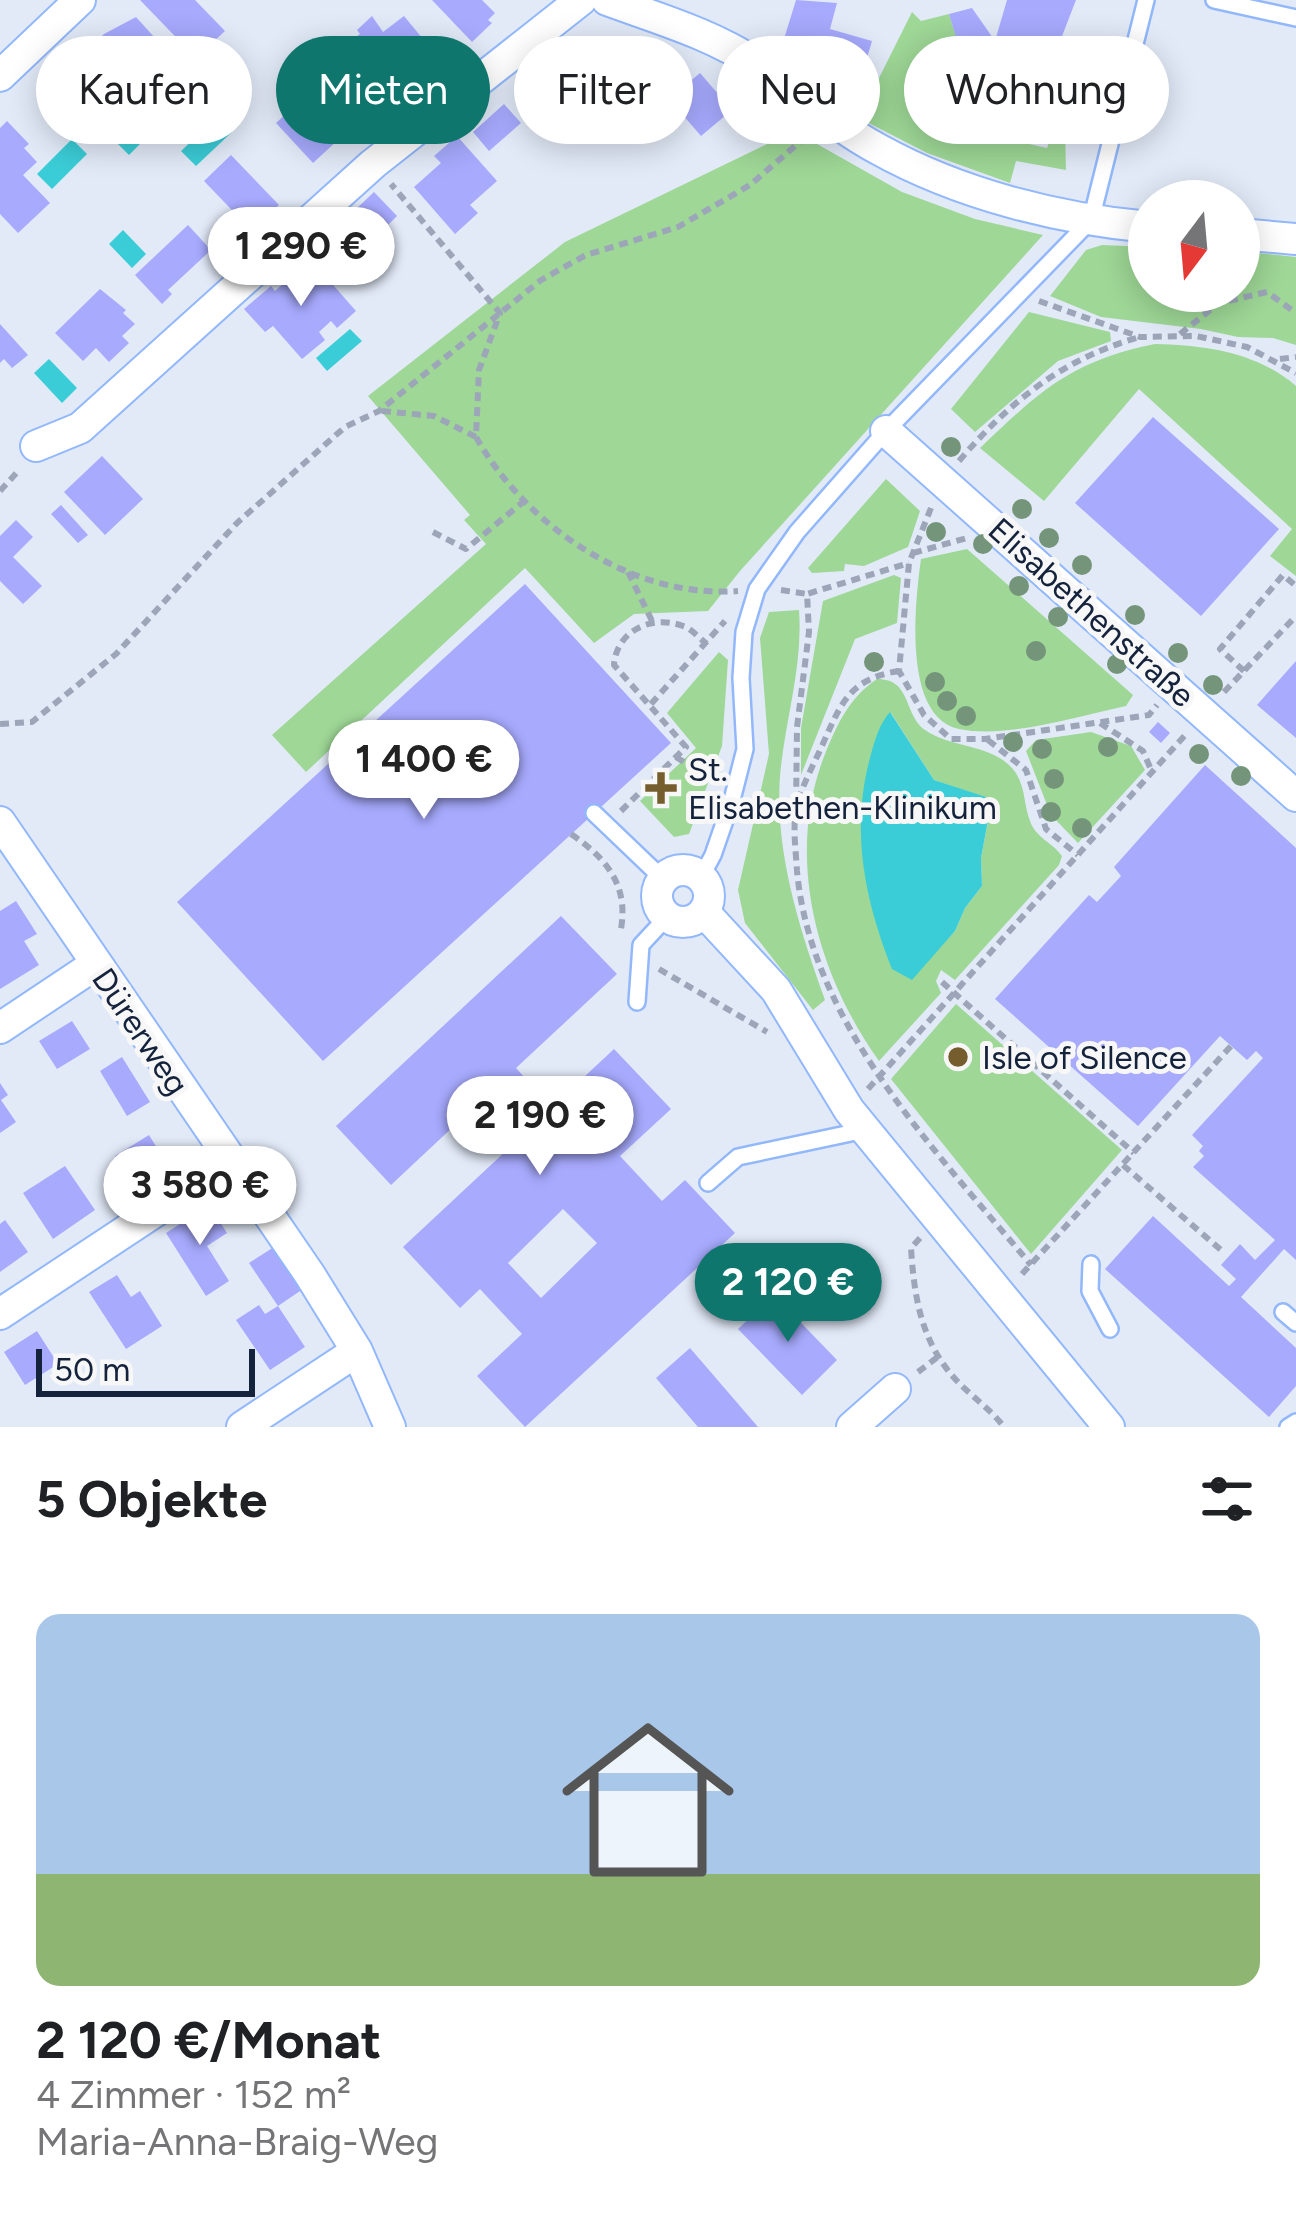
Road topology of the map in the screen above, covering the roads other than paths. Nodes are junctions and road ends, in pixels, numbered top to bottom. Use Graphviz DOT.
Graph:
graph roads {
  1 [pos="80,0"];
  2 [pos="581,0"];
  3 [pos="608,0"];
  4 [pos="1146,0"];
  5 [pos="1214,0"];
  6 [pos="1296,18"];
  7 [pos="0,76"];
  8 [pos="1091,220"];
  9 [pos="1128,224"];
  10 [pos="1260,236"];
  11 [pos="1296,239"];
  12 [pos="886,431"];
  13 [pos="36,446"];
  14 [pos="1296,796"];
  15 [pos="601,819"];
  16 [pos="0,822"];
  17 [pos="701,878"];
  18 [pos="663,879"];
  19 [pos="704,912"];
  20 [pos="667,917"];
  21 [pos="96,964"];
  22 [pos="637,1002"];
  23 [pos="0,1028"];
  24 [pos="857,1120"];
  25 [pos="230,1162"];
  26 [pos="708,1183"];
  27 [pos="1091,1264"];
  28 [pos="0,1315"];
  29 [pos="1110,1329"];
  30 [pos="357,1351"];
  31 [pos="895,1388"];
  32 [pos="1296,1422"];
  33 [pos="242,1427"];
  34 [pos="390,1427"];
  35 [pos="852,1427"];
  36 [pos="1108,1427"];
  37 [pos="1288,1427"];
  1 -- 7 [label="street"];
  2 -- 13 [label="street"];
  3 -- 8 [label="street"];
  4 -- 8 [label="lane"];
  5 -- 6 [label="lane"];
  8 -- 9 [label="street"];
  8 -- 12 [label="lane"];
  10 -- 11 [label="street"];
  12 -- 14 [label="street, Elisabethenstraße"];
  12 -- 17 [label="lane"];
  15 -- 18 [label="lane"];
  16 -- 21 [label="street, Dürerweg"];
  17 -- 18 [label="street"];
  17 -- 19 [label="street"];
  18 -- 20 [label="street"];
  19 -- 20 [label="street"];
  19 -- 24 [label="street"];
  20 -- 22 [label="lane"];
  21 -- 23 [label="street"];
  21 -- 25 [label="street, Dürerweg"];
  24 -- 26 [label="lane"];
  24 -- 36 [label="street"];
  25 -- 28 [label="street"];
  25 -- 30 [label="street, Dürerweg"];
  27 -- 29 [label="lane"];
  30 -- 33 [label="street"];
  30 -- 34 [label="street, Dürerweg"];
  31 -- 35 [label="street"];
  32 -- 37 [label="lane"];
}
